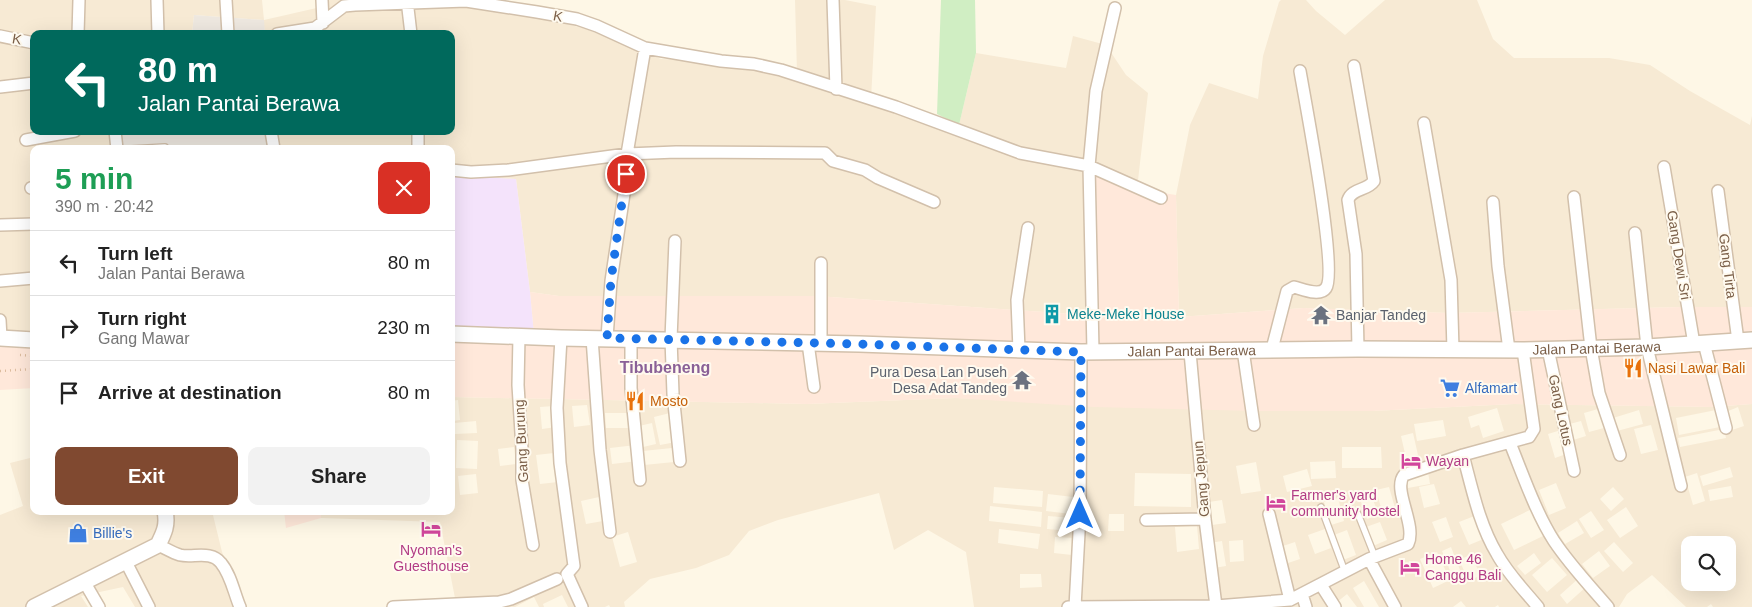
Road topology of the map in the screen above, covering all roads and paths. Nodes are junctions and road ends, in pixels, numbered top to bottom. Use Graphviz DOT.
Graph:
graph roads {
  1 [pos="80,0"];
  2 [pos="157,0"];
  3 [pos="226,0"];
  4 [pos="322,0"];
  5 [pos="834,0"];
  6 [pos="407,2"];
  7 [pos="1115,8"];
  8 [pos="323,22"];
  9 [pos="78,30"];
  10 [pos="158,30"];
  11 [pos="228,30"];
  12 [pos="302,30"];
  13 [pos="410,30"];
  14 [pos="0,36"];
  15 [pos="30,41"];
  16 [pos="645,48"];
  17 [pos="1354,66"];
  18 [pos="1300,71"];
  19 [pos="30,84"];
  20 [pos="0,88"];
  21 [pos="836,89"];
  22 [pos="1424,123"];
  23 [pos="53,135"];
  24 [pos="26,140"];
  25 [pos="627,154"];
  26 [pos="1089,166"];
  27 [pos="1664,167"];
  28 [pos="455,170"];
  29 [pos="1718,191"];
  30 [pos="1574,197"];
  31 [pos="1161,198"];
  32 [pos="934,202"];
  33 [pos="1493,202"];
  34 [pos="30,224"];
  35 [pos="0,225"];
  36 [pos="1028,228"];
  37 [pos="1635,232"];
  38 [pos="675,241"];
  39 [pos="821,263"];
  40 [pos="30,278"];
  41 [pos="0,281"];
  42 [pos="0,320"];
  43 [pos="455,334"];
  44 [pos="519,336"];
  45 [pos="0,338"];
  46 [pos="561,338"];
  47 [pos="600,338"];
  48 [pos="631,339"];
  49 [pos="30,340"];
  50 [pos="671,340"];
  51 [pos="1745,341"];
  52 [pos="815,343"];
  53 [pos="1699,344"];
  54 [pos="1647,347"];
  55 [pos="1591,348"];
  56 [pos="1358,349"];
  57 [pos="1548,349"];
  58 [pos="1019,350"];
  59 [pos="1243,350"];
  60 [pos="1272,350"];
  61 [pos="1452,350"];
  62 [pos="1516,350"];
  63 [pos="1087,352"];
  64 [pos="1190,352"];
  65 [pos="30,369"];
  66 [pos="0,371"];
  67 [pos="814,387"];
  68 [pos="1254,424"];
  69 [pos="1726,428"];
  70 [pos="1510,443"];
  71 [pos="1463,455"];
  72 [pos="1620,455"];
  73 [pos="680,461"];
  74 [pos="1574,471"];
  75 [pos="640,480"];
  76 [pos="1681,486"];
  77 [pos="1321,507"];
  78 [pos="1270,514"];
  79 [pos="1358,514"];
  80 [pos="166,515"];
  81 [pos="1205,519"];
  82 [pos="1146,520"];
  83 [pos="610,532"];
  84 [pos="158,545"];
  85 [pos="533,545"];
  86 [pos="1372,558"];
  87 [pos="126,562"];
  88 [pos="1345,572"];
  89 [pos="557,579"];
  90 [pos="85,583"];
  91 [pos="1321,585"];
  92 [pos="1302,594"];
  93 [pos="1290,600"];
  94 [pos="505,604"];
  95 [pos="1216,606"];
  96 [pos="36,607"];
  97 [pos="99,607"];
  98 [pos="149,607"];
  99 [pos="240,607"];
  100 [pos="393,607"];
  101 [pos="582,607"];
  102 [pos="1068,607"];
  103 [pos="1075,607"];
  104 [pos="1306,607"];
  105 [pos="1335,607"];
  106 [pos="1395,607"];
  107 [pos="1538,607"];
  108 [pos="1608,607"];
  1 -- 9 [label="street"];
  2 -- 10 [label="street"];
  3 -- 11 [label="street"];
  4 -- 8 [label="street"];
  5 -- 21 [label="street"];
  6 -- 8 [label="street, K"];
  6 -- 13 [label="street"];
  6 -- 16 [label="street, K"];
  7 -- 26 [label="street"];
  8 -- 12 [label="street, K"];
  14 -- 15 [label="street, K"];
  16 -- 21 [label="street, K"];
  16 -- 25 [label="street"];
  17 -- 56 [label="street"];
  18 -- 60 [label="street"];
  19 -- 20 [label="street"];
  21 -- 26 [label="street, K"];
  22 -- 61 [label="street"];
  23 -- 24 [label="street"];
  25 -- 28 [label="street"];
  25 -- 32 [label="street"];
  25 -- 47 [label="street"];
  26 -- 31 [label="street, K"];
  26 -- 63 [label="street"];
  27 -- 53 [label="street, Gang Dewi Sri"];
  29 -- 51 [label="street, Gang Tirta"];
  30 -- 55 [label="street"];
  33 -- 62 [label="street"];
  34 -- 35 [label="street"];
  36 -- 58 [label="street"];
  37 -- 54 [label="street"];
  38 -- 50 [label="street"];
  39 -- 52 [label="street"];
  40 -- 41 [label="street"];
  42 -- 45 [label="street"];
  43 -- 44 [label="street, Jalan Pantai Berawa"];
  44 -- 46 [label="street, Jalan Pantai Berawa"];
  44 -- 85 [label="street, Gang Burung"];
  45 -- 49 [label="street"];
  46 -- 47 [label="street, Jalan Pantai Berawa"];
  46 -- 101 [label="street"];
  47 -- 48 [label="street, Jalan Pantai Berawa"];
  47 -- 83 [label="street"];
  48 -- 50 [label="street, Jalan Pantai Berawa"];
  48 -- 75 [label="street"];
  50 -- 52 [label="street, Jalan Pantai Berawa"];
  50 -- 73 [label="street"];
  51 -- 53 [label="street, Jalan Pantai Berawa"];
  52 -- 58 [label="street, Jalan Pantai Berawa"];
  52 -- 67 [label="street"];
  53 -- 54 [label="street, Jalan Pantai Berawa"];
  53 -- 69 [label="street, Gang Dewi Sri"];
  54 -- 55 [label="street, Jalan Pantai Berawa"];
  54 -- 76 [label="street"];
  55 -- 57 [label="street, Jalan Pantai Berawa"];
  55 -- 72 [label="street"];
  56 -- 60 [label="street, Jalan Pantai Berawa"];
  56 -- 61 [label="street, Jalan Pantai Berawa"];
  57 -- 62 [label="street, Jalan Pantai Berawa"];
  57 -- 74 [label="street, Gang Lotus"];
  58 -- 63 [label="street, Jalan Pantai Berawa"];
  59 -- 60 [label="street, Jalan Pantai Berawa"];
  59 -- 64 [label="street, Jalan Pantai Berawa"];
  59 -- 68 [label="street"];
  61 -- 62 [label="street, Jalan Pantai Berawa"];
  62 -- 70 [label="street"];
  63 -- 64 [label="street, Jalan Pantai Berawa"];
  63 -- 103 [label="street"];
  64 -- 81 [label="street, Gang Jepun"];
  65 -- 66 [label="path"];
  70 -- 71 [label="street"];
  70 -- 108 [label="street"];
  71 -- 86 [label="street"];
  71 -- 107 [label="street"];
  77 -- 88 [label="lane"];
  78 -- 93 [label="street"];
  79 -- 86 [label="lane"];
  80 -- 84 [label="street"];
  81 -- 82 [label="street"];
  81 -- 95 [label="street, Gang Jepun"];
  84 -- 87 [label="street"];
  84 -- 99 [label="street"];
  86 -- 88 [label="street"];
  86 -- 106 [label="street"];
  87 -- 90 [label="street"];
  87 -- 98 [label="street"];
  88 -- 91 [label="street"];
  89 -- 94 [label="street"];
  90 -- 96 [label="street"];
  90 -- 97 [label="street"];
  91 -- 92 [label="street"];
  91 -- 105 [label="street"];
  92 -- 93 [label="street"];
  92 -- 104 [label="street"];
  93 -- 95 [label="street"];
  94 -- 100 [label="street"];
  95 -- 103 [label="street"];
  102 -- 103 [label="street"];
}
